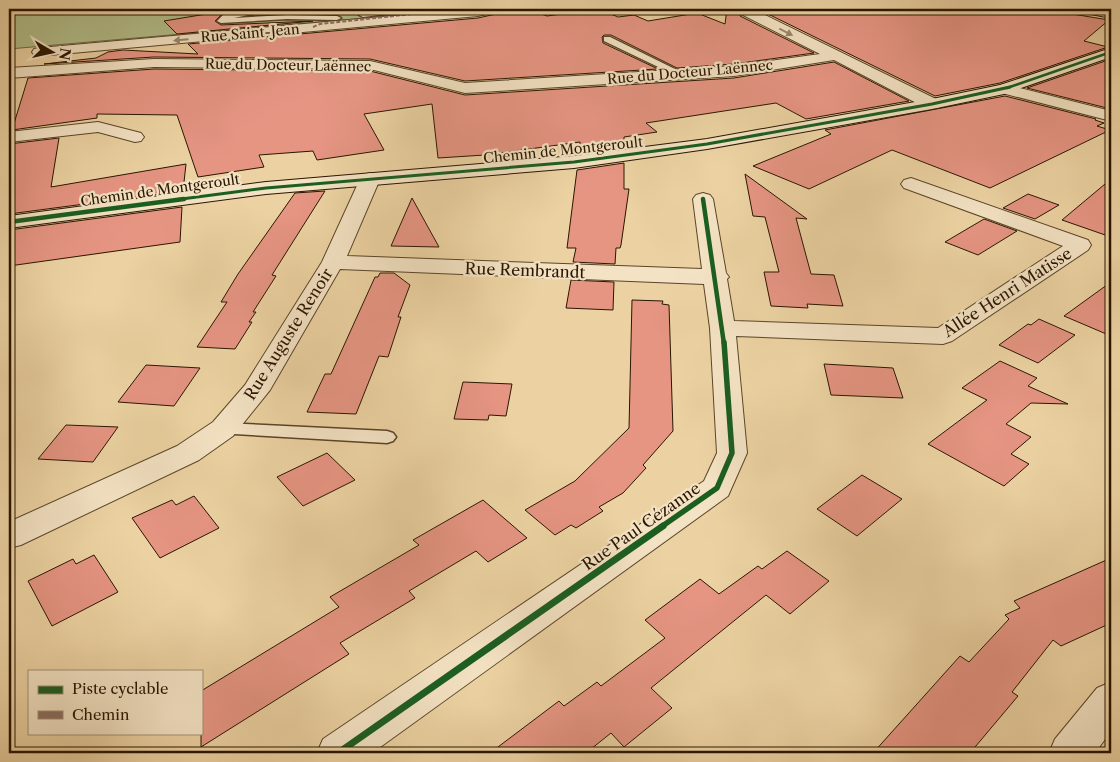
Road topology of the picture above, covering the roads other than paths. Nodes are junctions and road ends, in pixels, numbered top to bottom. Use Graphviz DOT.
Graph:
graph roads {
  1 [pos="272,9"];
  2 [pos="410,9"];
  3 [pos="490,9"];
  4 [pos="766,9"];
  5 [pos="1086,9"];
  6 [pos="1111,14"];
  7 [pos="363,15"];
  8 [pos="337,18"];
  9 [pos="607,39"];
  10 [pos="1111,52"];
  11 [pos="29,53"];
  12 [pos="834,56"];
  13 [pos="9,73"];
  14 [pos="680,74"];
  15 [pos="1004,89"];
  16 [pos="932,104"];
  17 [pos="1111,116"];
  18 [pos="9,137"];
  19 [pos="135,137"];
  20 [pos="370,179"];
  21 [pos="911,184"];
  22 [pos="703,199"];
  23 [pos="9,222"];
  24 [pos="332,262"];
  25 [pos="717,277"];
  26 [pos="723,328"];
  27 [pos="222,429"];
  28 [pos="387,437"];
  29 [pos="9,536"];
  30 [pos="1111,700"];
  31 [pos="338,753"];
  32 [pos="1070,753"];
  1 -- 8 [label="lane"];
  2 -- 7 [label="lane"];
  3 -- 11 [label="street, Rue Saint-Jean, one-way"];
  4 -- 12 [label="street, one-way"];
  5 -- 6 [label="street"];
  9 -- 14 [label="lane"];
  10 -- 15 [label="street, Chemin de Montgeroult"];
  12 -- 14 [label="street, Rue du Docteur Laënnec"];
  12 -- 16 [label="street"];
  13 -- 14 [label="street, Rue du Docteur Laënnec"];
  15 -- 16 [label="street, Chemin de Montgeroult"];
  15 -- 17 [label="street"];
  16 -- 20 [label="street, Chemin de Montgeroult"];
  18 -- 19 [label="street"];
  20 -- 23 [label="street, Chemin de Montgeroult"];
  20 -- 24 [label="street, Rue Auguste Renoir"];
  21 -- 26 [label="street, Allée Henri Matisse"];
  22 -- 25 [label="street, Rue Paul Cézanne"];
  24 -- 25 [label="street, Rue Rembrandt"];
  24 -- 27 [label="street, Rue Auguste Renoir"];
  25 -- 26 [label="street, Rue Paul Cézanne"];
  26 -- 31 [label="street, Rue Paul Cézanne"];
  27 -- 28 [label="lane"];
  27 -- 29 [label="street, Rue Auguste Renoir"];
  30 -- 32 [label="street"];
}
